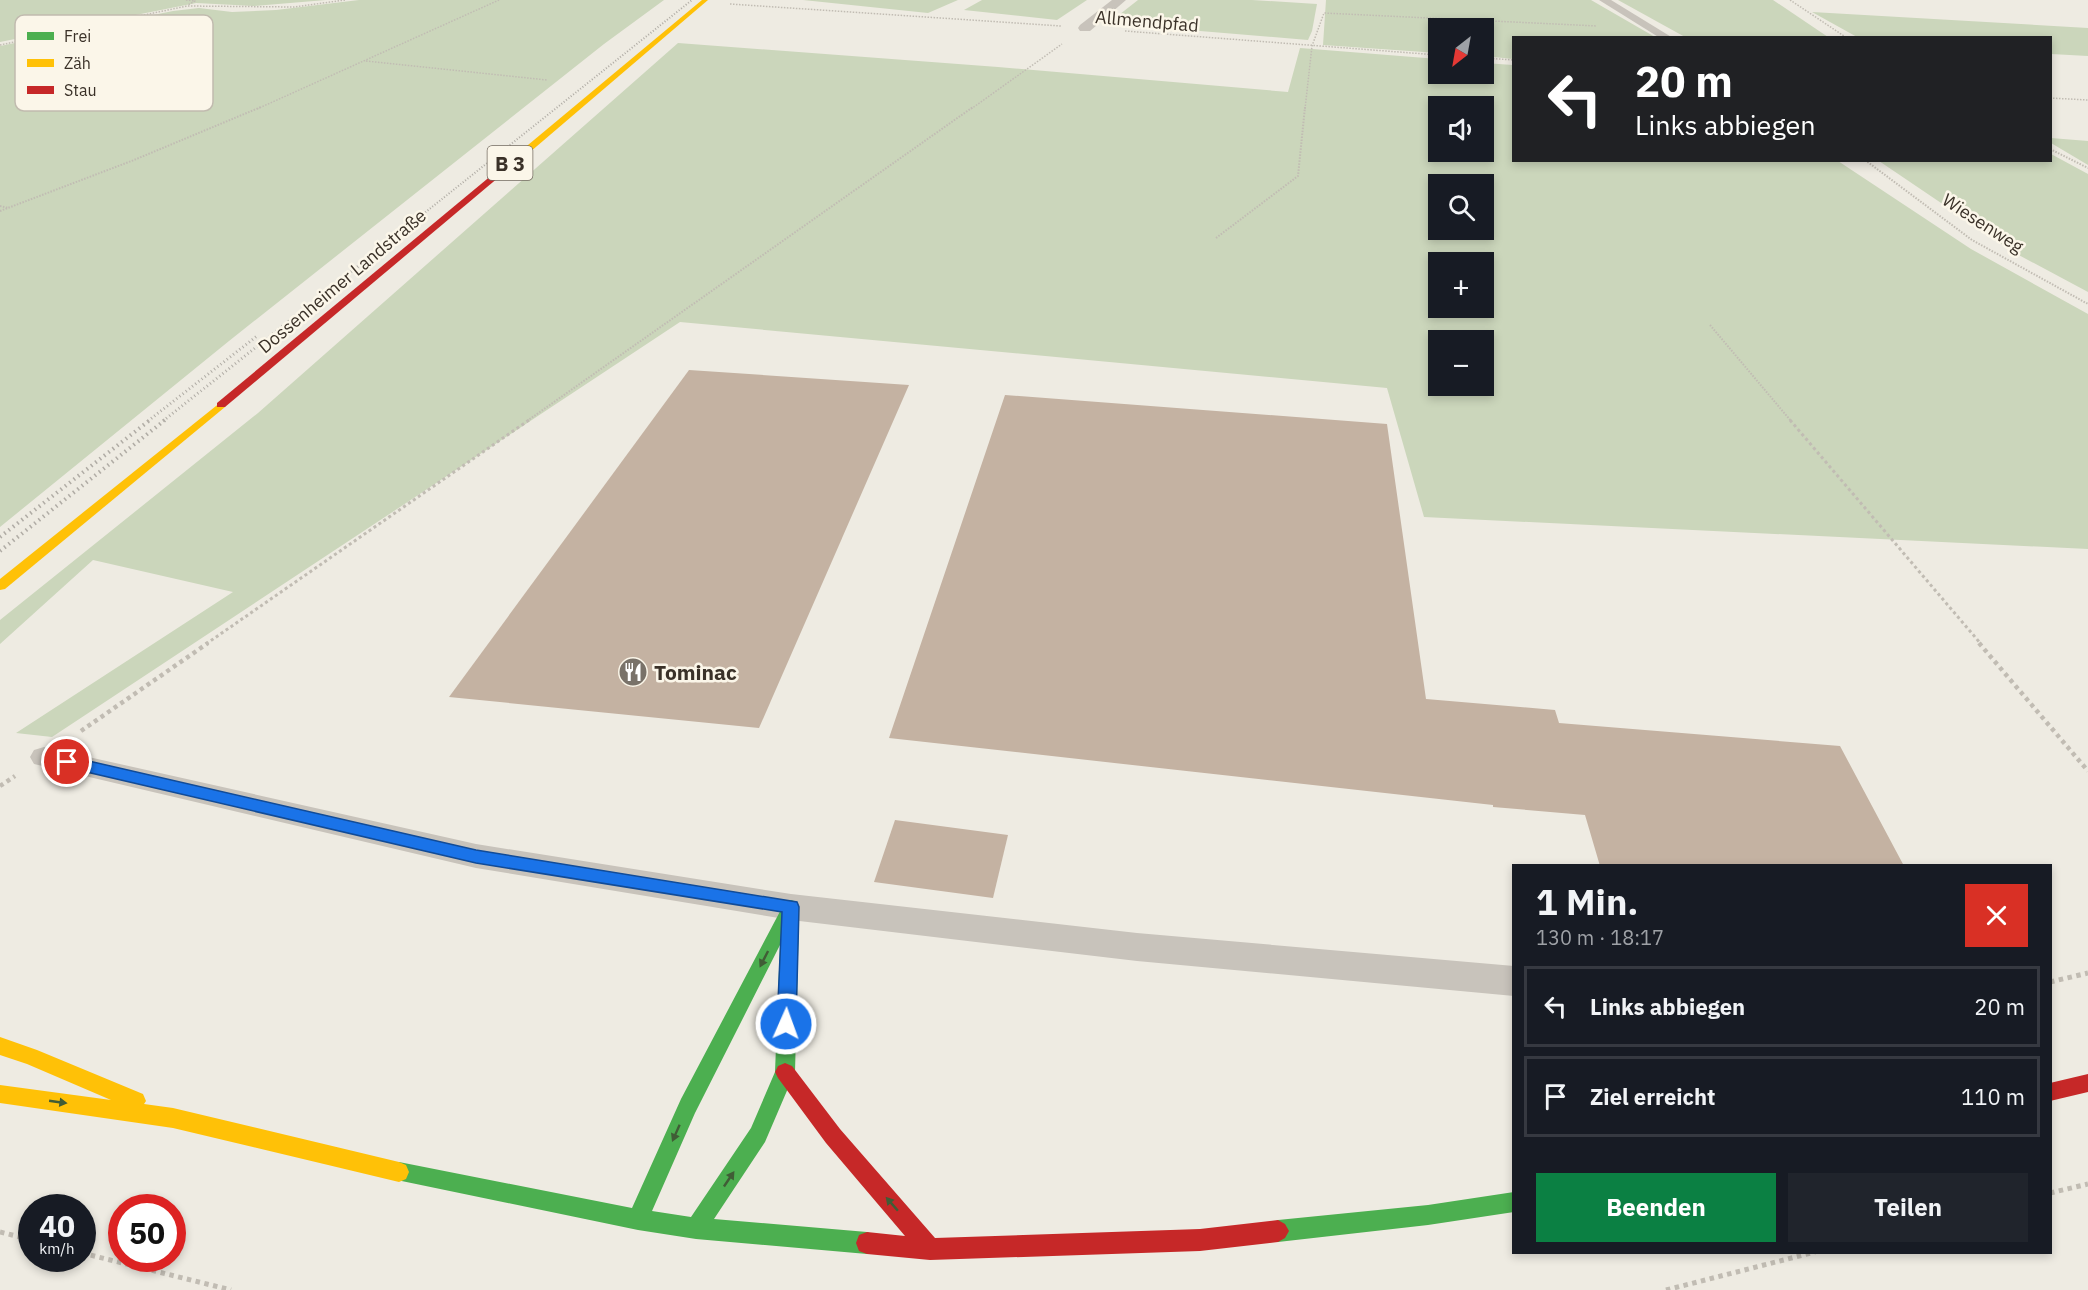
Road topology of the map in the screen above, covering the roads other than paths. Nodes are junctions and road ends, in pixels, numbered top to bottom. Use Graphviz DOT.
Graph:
graph roads {
  1 [pos="705,0"];
  2 [pos="1120,0"];
  3 [pos="1604,0"];
  4 [pos="1085,28"];
  5 [pos="1665,36"];
  6 [pos="0,586"];
  7 [pos="44,757"];
  8 [pos="791,907"];
  9 [pos="1512,981"];
  10 [pos="0,1046"];
  11 [pos="785,1072"];
  12 [pos="2088,1083"];
  13 [pos="2052,1092"];
  14 [pos="0,1094"];
  15 [pos="173,1118"];
  16 [pos="1512,1202"];
  17 [pos="638,1220"];
  18 [pos="696,1228"];
  19 [pos="930,1249"];
  1 -- 6 [label="main road, Dossenheimer Landstraße / B 3"];
  2 -- 4 [label="street"];
  3 -- 5 [label="lane"];
  7 -- 8 [label="lane"];
  8 -- 9 [label="lane"];
  8 -- 11 [label="main road"];
  8 -- 17 [label="main road, one-way"];
  10 -- 15 [label="main road"];
  18 -- 11 [label="main road, one-way"];
  19 -- 11 [label="main road, one-way"];
  12 -- 13 [label="main road"];
  14 -- 15 [label="main road, one-way"];
  15 -- 17 [label="main road"];
  16 -- 19 [label="main road"];
  17 -- 18 [label="main road"];
  18 -- 19 [label="main road"];
}
